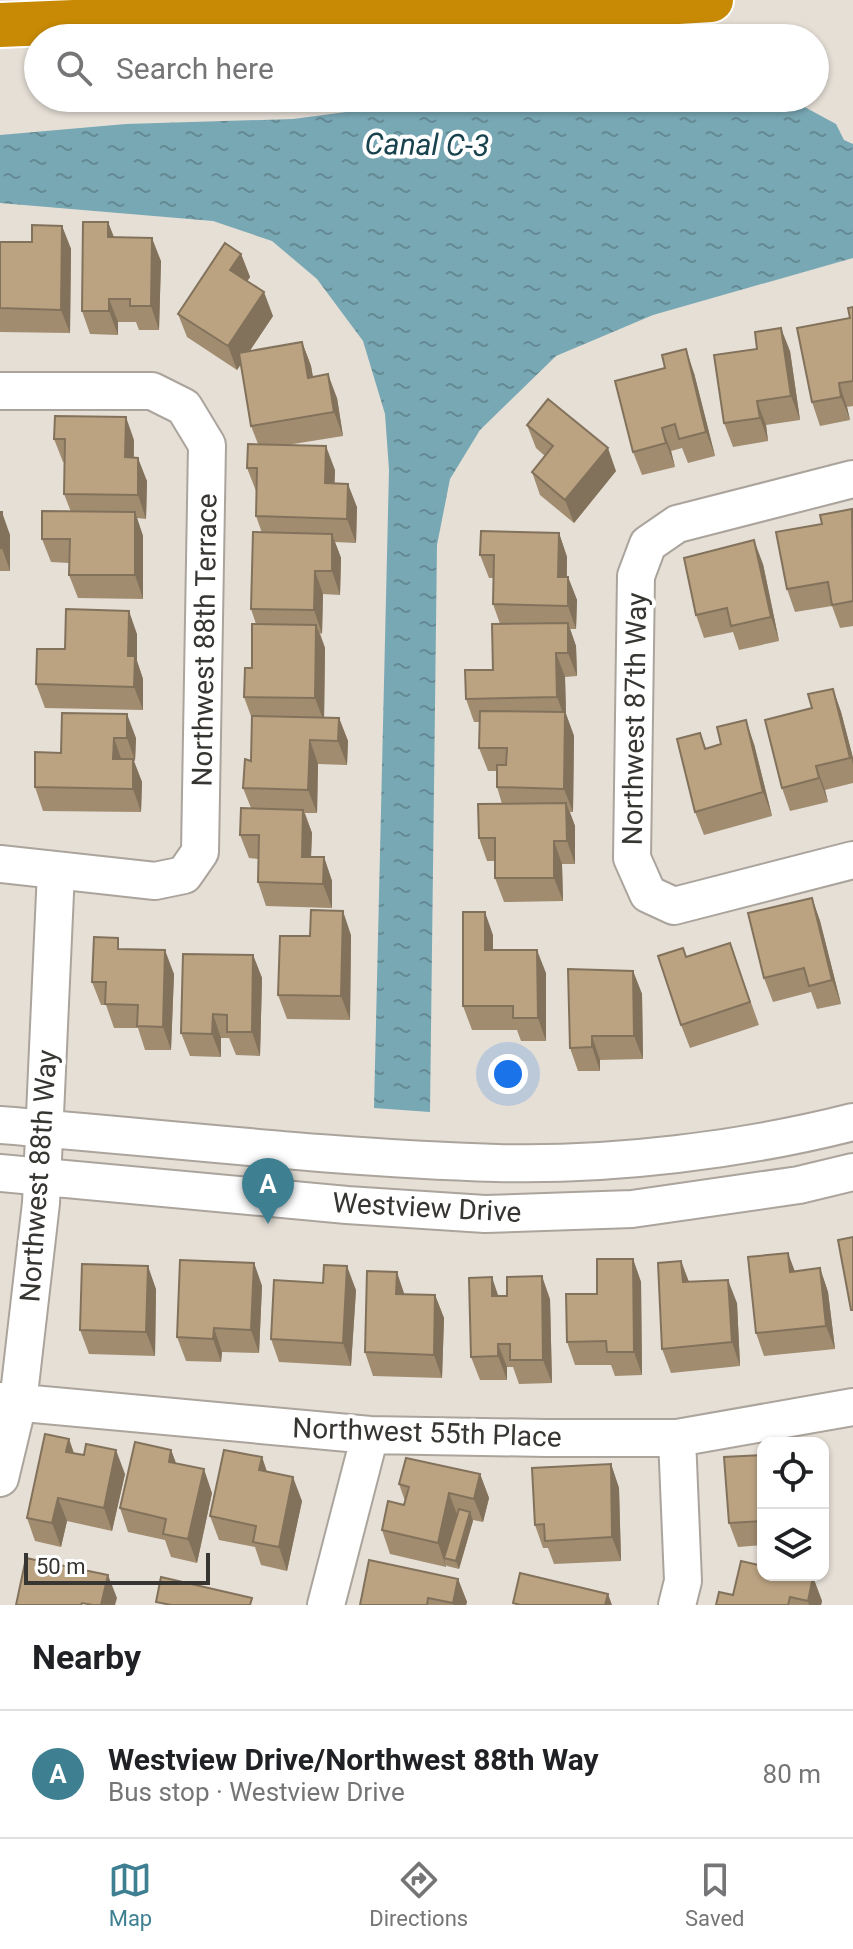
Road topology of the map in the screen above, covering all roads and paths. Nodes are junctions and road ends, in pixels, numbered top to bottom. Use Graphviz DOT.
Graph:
graph roads {
  1 [pos="711,0"];
  2 [pos="24,24"];
  3 [pos="25,24"];
  4 [pos="0,25"];
  5 [pos="0,391"];
  6 [pos="853,479"];
  7 [pos="853,860"];
  8 [pos="0,864"];
  9 [pos="56,871"];
  10 [pos="853,1122"];
  11 [pos="0,1125"];
  12 [pos="44,1128"];
  13 [pos="853,1172"];
  14 [pos="0,1173"];
  15 [pos="42,1177"];
  16 [pos="9,1402"];
  17 [pos="853,1407"];
  18 [pos="370,1435"];
  19 [pos="677,1438"];
  20 [pos="0,1478"];
  21 [pos="326,1605"];
  22 [pos="677,1605"];
  1 -- 3 [label="highway"];
  2 -- 4 [label="highway"];
  5 -- 9 [label="street, Northwest 88th Terrace"];
  6 -- 7 [label="street, Northwest 87th Way"];
  8 -- 9 [label="street"];
  9 -- 12 [label="street, Northwest 88th Way"];
  10 -- 12 [label="street, Westview Drive"];
  11 -- 12 [label="street, Westview Drive"];
  12 -- 15 [label="street, Northwest 88th Way"];
  13 -- 15 [label="street, Westview Drive"];
  14 -- 15 [label="street, Westview Drive"];
  15 -- 16 [label="street, Northwest 88th Way"];
  16 -- 18 [label="street, Northwest 55th Place"];
  16 -- 20 [label="street, Northwest 88th Way"];
  17 -- 19 [label="street, Northwest 55th Place"];
  18 -- 19 [label="street, Northwest 55th Place"];
  18 -- 21 [label="street"];
  19 -- 22 [label="street"];
}
